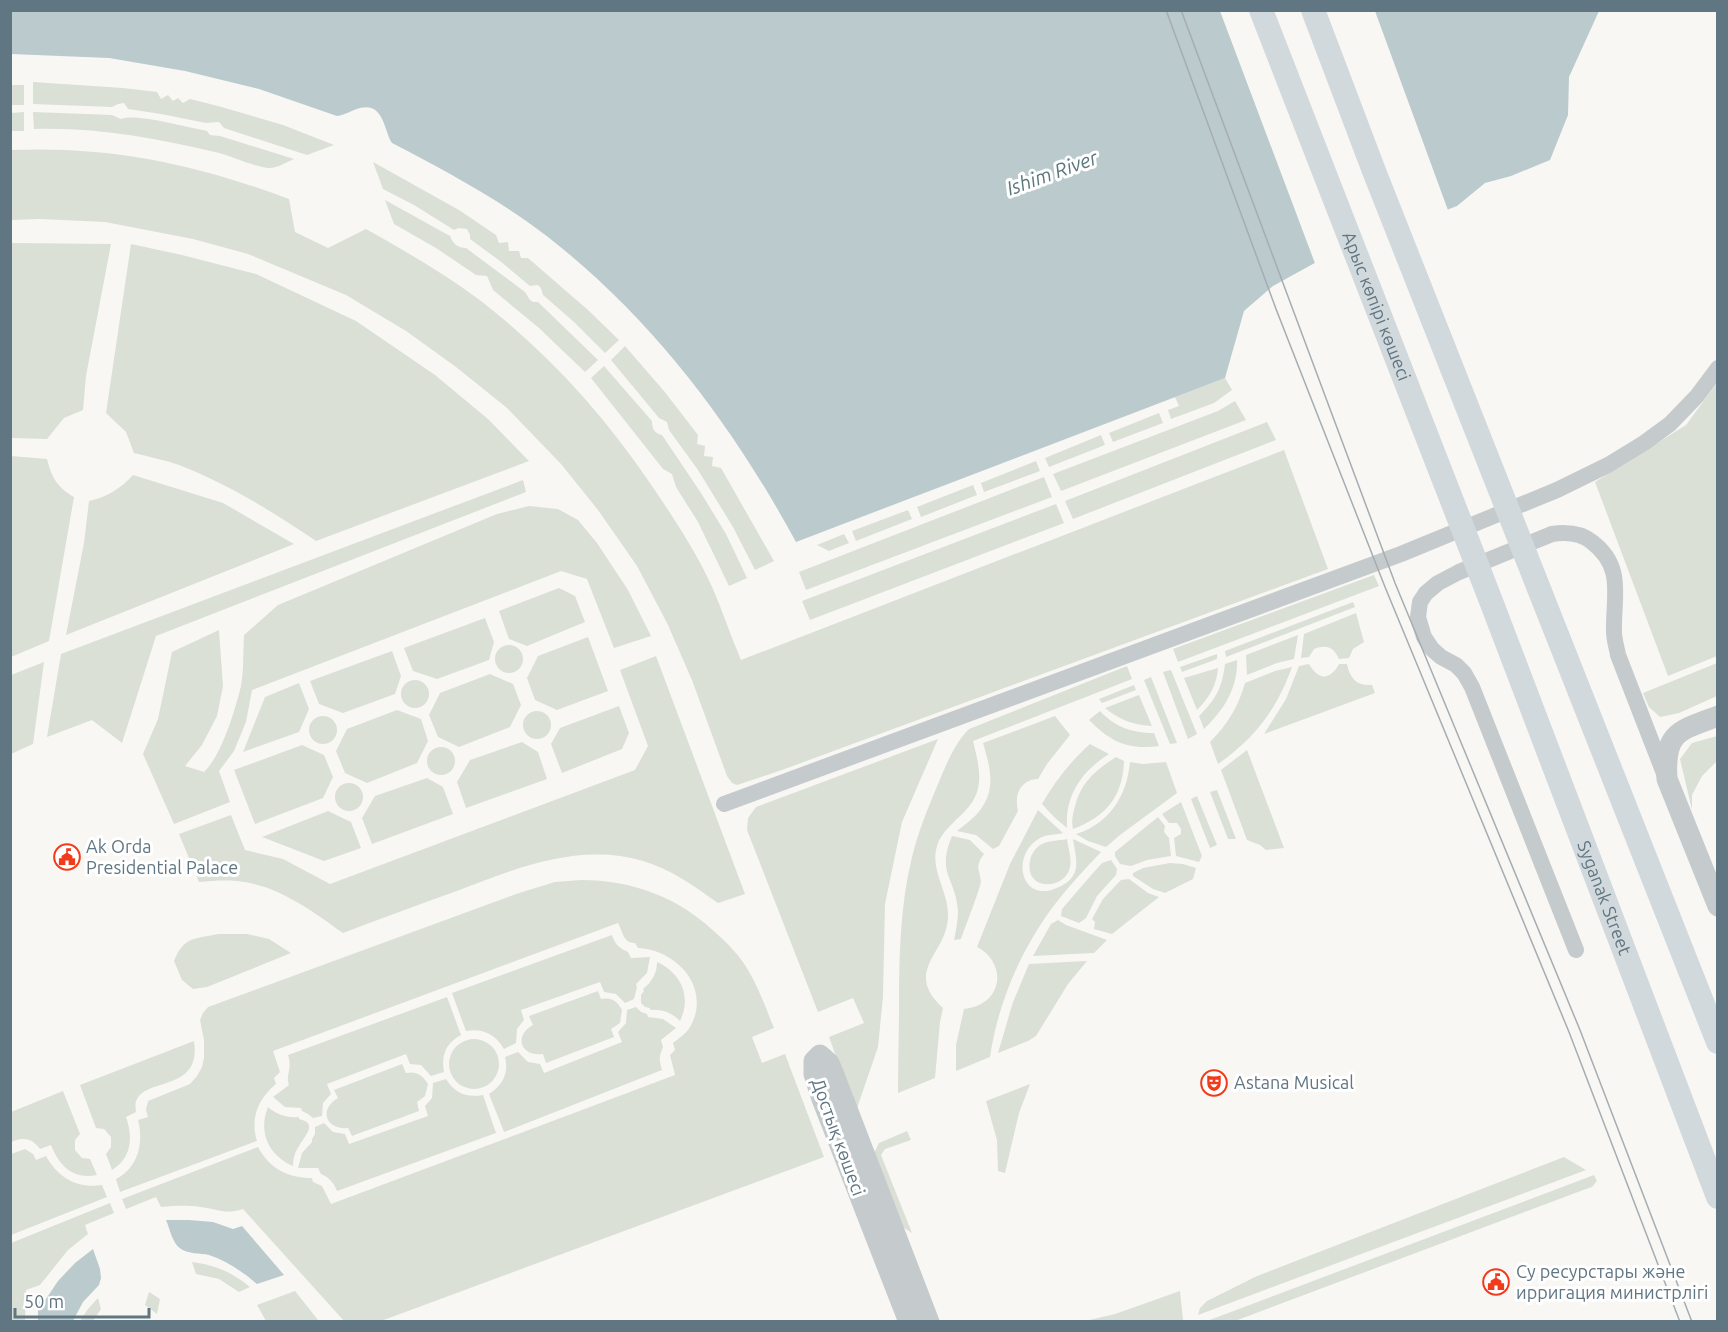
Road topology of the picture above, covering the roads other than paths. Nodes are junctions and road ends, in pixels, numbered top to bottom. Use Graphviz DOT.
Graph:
graph roads {
  1 [pos="1261,10"];
  2 [pos="1313,10"];
  3 [pos="1718,368"];
  4 [pos="1491,601"];
  5 [pos="1718,716"];
  6 [pos="1667,779"];
  7 [pos="724,804"];
  8 [pos="1718,906"];
  9 [pos="1576,950"];
  10 [pos="1718,1042"];
  11 [pos="1718,1197"];
  12 [pos="909,1322"];
  13 [pos="928,1322"];
  1 -- 4 [label="main road, Арыс көпірі көшесі"];
  2 -- 10 [label="main road"];
  3 -- 7 [label="street"];
  4 -- 11 [label="main road, Syganak Street"];
  5 -- 6 [label="street"];
  6 -- 8 [label="street"];
  6 -- 9 [label="street"];
  12 -- 13 [label="street, Достық көшесі"];
}
